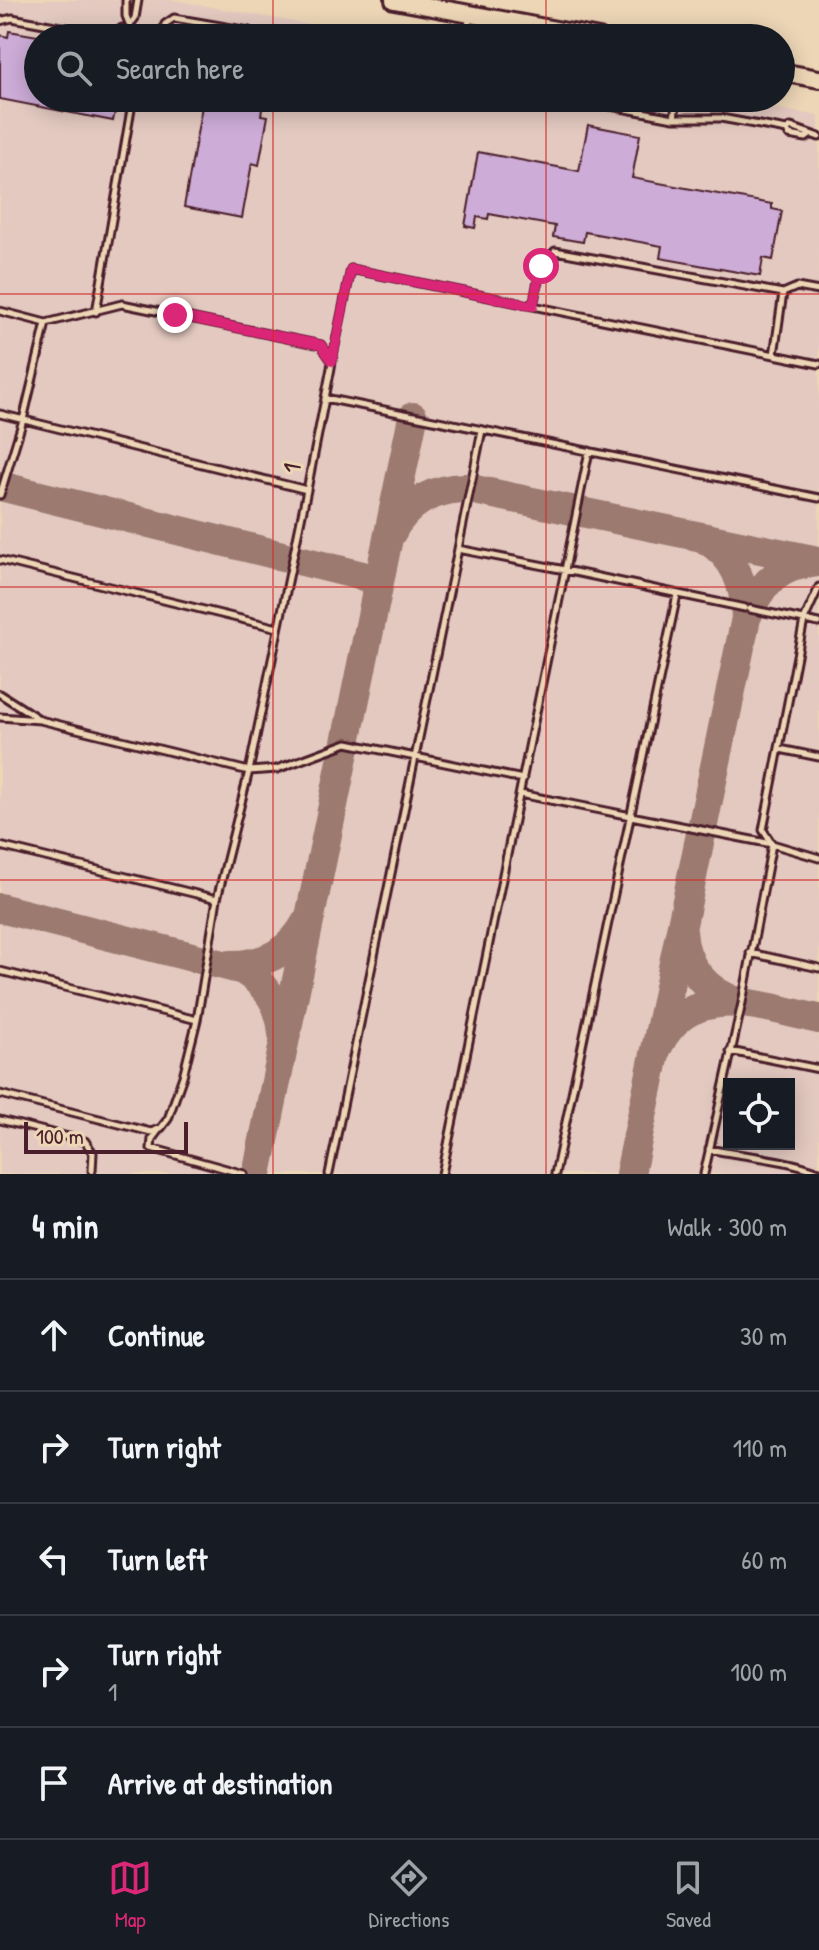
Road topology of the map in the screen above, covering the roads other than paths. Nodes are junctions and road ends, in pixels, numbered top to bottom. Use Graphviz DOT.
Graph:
graph roads {
  1 [pos="126,0"];
  2 [pos="138,0"];
  3 [pos="394,0"];
  4 [pos="470,14"];
  5 [pos="0,21"];
  6 [pos="43,24"];
  7 [pos="128,24"];
  8 [pos="133,24"];
  9 [pos="165,24"];
  10 [pos="209,24"];
  11 [pos="469,24"];
  12 [pos="524,24"];
  13 [pos="795,75"];
  14 [pos="819,79"];
  15 [pos="131,112"];
  16 [pos="642,112"];
  17 [pos="675,112"];
  18 [pos="674,118"];
  19 [pos="819,137"];
  20 [pos="819,291"];
  21 [pos="783,293"];
  22 [pos="533,306"];
  23 [pos="0,311"];
  24 [pos="96,312"];
  25 [pos="46,323"];
  26 [pos="774,355"];
  27 [pos="332,361"];
  28 [pos="819,364"];
  29 [pos="325,398"];
  30 [pos="0,414"];
  31 [pos="23,420"];
  32 [pos="482,430"];
  33 [pos="589,451"];
  34 [pos="307,490"];
  35 [pos="0,495"];
  36 [pos="819,498"];
  37 [pos="458,549"];
  38 [pos="0,560"];
  39 [pos="565,570"];
  40 [pos="819,587"];
  41 [pos="677,595"];
  42 [pos="804,620"];
  43 [pos="819,623"];
  44 [pos="278,628"];
  45 [pos="0,694"];
  46 [pos="0,717"];
  47 [pos="40,720"];
  48 [pos="780,749"];
  49 [pos="417,757"];
  50 [pos="819,757"];
  51 [pos="249,771"];
  52 [pos="523,779"];
  53 [pos="520,794"];
  54 [pos="631,816"];
  55 [pos="772,844"];
  56 [pos="0,846"];
  57 [pos="819,858"];
  58 [pos="217,899"];
  59 [pos="750,953"];
  60 [pos="819,968"];
  61 [pos="0,971"];
  62 [pos="197,1020"];
  63 [pos="730,1051"];
  64 [pos="819,1069"];
  65 [pos="0,1094"];
  66 [pos="0,1120"];
  67 [pos="161,1128"];
  68 [pos="709,1149"];
  69 [pos="92,1171"];
  70 [pos="819,1172"];
  71 [pos="244,1174"];
  72 [pos="329,1174"];
  73 [pos="442,1174"];
  74 [pos="555,1174"];
  75 [pos="704,1174"];
  1 -- 7 [label="lane"];
  2 -- 8 [label="lane"];
  3 -- 4 [label="main road"];
  4 -- 11 [label="lane"];
  4 -- 12 [label="main road"];
  5 -- 6 [label="lane"];
  9 -- 10 [label="lane"];
  13 -- 14 [label="main road"];
  15 -- 24 [label="lane"];
  16 -- 18 [label="lane"];
  17 -- 18 [label="lane"];
  18 -- 19 [label="lane"];
  20 -- 21 [label="lane"];
  21 -- 22 [label="lane"];
  21 -- 26 [label="lane"];
  22 -- 26 [label="lane"];
  22 -- 27 [label="lane, 1"];
  23 -- 25 [label="lane"];
  24 -- 25 [label="lane"];
  24 -- 27 [label="lane"];
  25 -- 31 [label="lane"];
  26 -- 28 [label="lane"];
  27 -- 29 [label="lane, 1"];
  29 -- 32 [label="lane"];
  29 -- 34 [label="lane, 1"];
  30 -- 31 [label="lane, 1"];
  31 -- 34 [label="lane, 1"];
  31 -- 35 [label="lane"];
  32 -- 33 [label="lane"];
  32 -- 37 [label="lane"];
  33 -- 36 [label="lane"];
  33 -- 39 [label="lane"];
  34 -- 44 [label="lane"];
  37 -- 39 [label="lane"];
  37 -- 49 [label="lane"];
  38 -- 44 [label="lane"];
  39 -- 41 [label="lane"];
  39 -- 52 [label="lane"];
  40 -- 42 [label="lane"];
  41 -- 42 [label="lane"];
  41 -- 54 [label="lane"];
  42 -- 43 [label="lane"];
  42 -- 48 [label="lane"];
  44 -- 51 [label="lane"];
  45 -- 47 [label="lane"];
  46 -- 47 [label="lane"];
  47 -- 51 [label="lane"];
  48 -- 50 [label="lane"];
  48 -- 55 [label="lane"];
  49 -- 51 [label="lane"];
  49 -- 52 [label="lane"];
  49 -- 72 [label="lane"];
  51 -- 58 [label="lane"];
  52 -- 53 [label="lane"];
  53 -- 54 [label="lane"];
  53 -- 73 [label="lane"];
  54 -- 55 [label="lane"];
  54 -- 74 [label="lane"];
  55 -- 57 [label="lane"];
  55 -- 59 [label="lane"];
  56 -- 58 [label="lane"];
  58 -- 62 [label="lane"];
  59 -- 60 [label="lane"];
  59 -- 63 [label="lane"];
  61 -- 62 [label="lane"];
  62 -- 67 [label="lane"];
  63 -- 64 [label="lane"];
  63 -- 68 [label="lane"];
  65 -- 67 [label="lane"];
  66 -- 69 [label="lane"];
  67 -- 71 [label="lane"];
  68 -- 70 [label="lane"];
  68 -- 75 [label="lane"];
}
